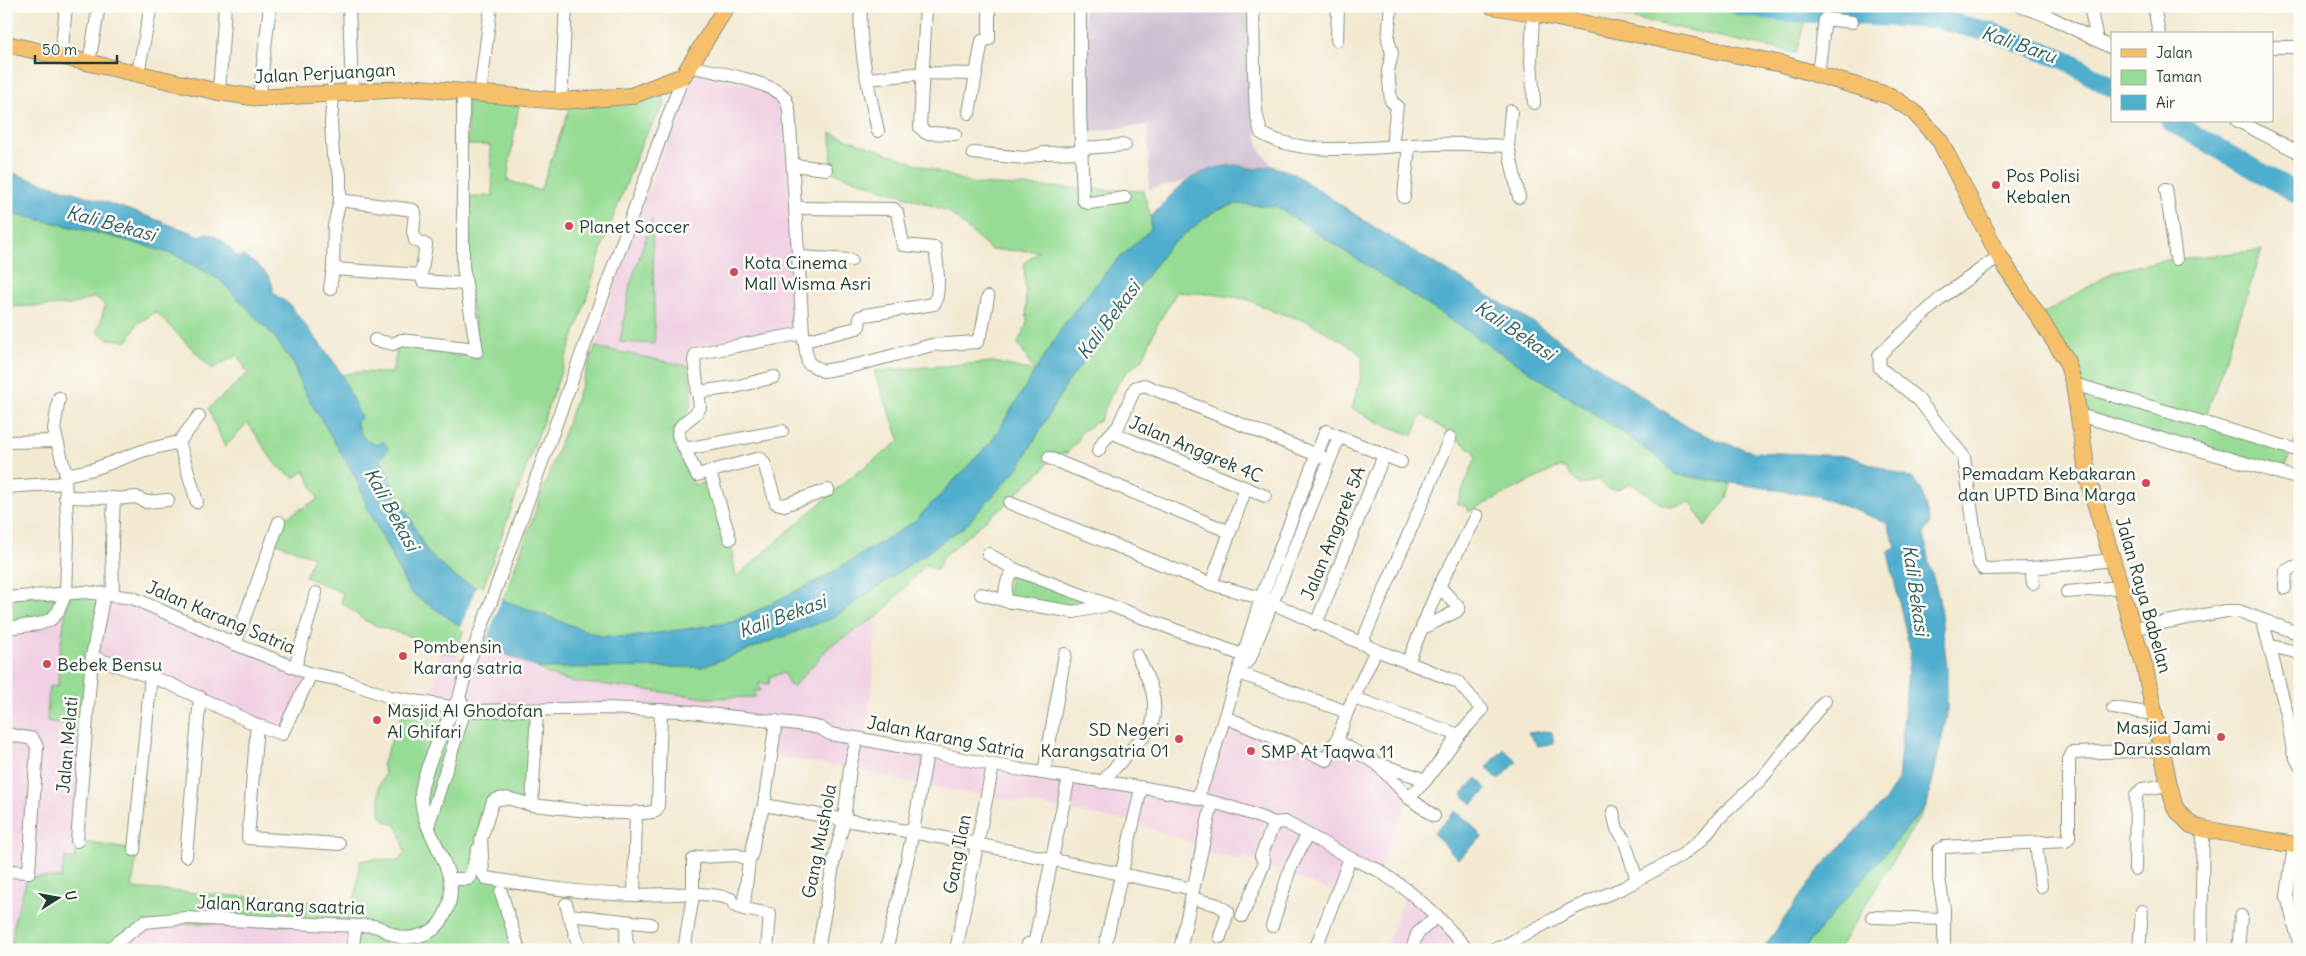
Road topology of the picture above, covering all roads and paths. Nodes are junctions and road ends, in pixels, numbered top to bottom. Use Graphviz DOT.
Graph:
graph roads {
  1 [pos="66,6"];
  2 [pos="100,6"];
  3 [pos="151,6"];
  4 [pos="225,6"];
  5 [pos="270,6"];
  6 [pos="349,6"];
  7 [pos="491,6"];
  8 [pos="566,6"];
  9 [pos="727,6"];
  10 [pos="862,6"];
  11 [pos="926,6"];
  12 [pos="989,6"];
  13 [pos="1080,6"];
  14 [pos="1253,6"];
  15 [pos="1338,6"];
  16 [pos="1391,6"];
  17 [pos="1492,6"];
  18 [pos="2020,6"];
  19 [pos="2090,6"];
  20 [pos="2154,6"];
  21 [pos="1525,10"];
  22 [pos="2047,11"];
  23 [pos="1852,22"];
  24 [pos="2159,32"];
  25 [pos="1337,40"];
  26 [pos="2097,40"];
  27 [pos="6,44"];
  28 [pos="2111,47"];
  29 [pos="2274,47"];
  30 [pos="2300,47"];
  31 [pos="61,56"];
  32 [pos="88,62"];
  33 [pos="686,71"];
  34 [pos="138,73"];
  35 [pos="924,73"];
  36 [pos="976,74"];
  37 [pos="1818,74"];
  38 [pos="868,78"];
  39 [pos="352,91"];
  40 [pos="219,92"];
  41 [pos="463,92"];
  42 [pos="333,93"];
  43 [pos="480,94"];
  44 [pos="259,98"];
  45 [pos="561,101"];
  46 [pos="1534,103"];
  47 [pos="1511,111"];
  48 [pos="969,113"];
  49 [pos="2242,122"];
  50 [pos="2260,127"];
  51 [pos="878,130"];
  52 [pos="956,134"];
  53 [pos="1126,145"];
  54 [pos="1409,145"];
  55 [pos="1392,146"];
  56 [pos="1508,146"];
  57 [pos="1082,150"];
  58 [pos="2300,152"];
  59 [pos="973,153"];
  60 [pos="793,165"];
  61 [pos="826,169"];
  62 [pos="2166,189"];
  63 [pos="1404,197"];
  64 [pos="1519,197"];
  65 [pos="1125,198"];
  66 [pos="340,200"];
  67 [pos="796,208"];
  68 [pos="1999,256"];
  69 [pos="799,257"];
  70 [pos="2176,259"];
  71 [pos="850,260"];
  72 [pos="333,269"];
  73 [pos="421,275"];
  74 [pos="465,284"];
  75 [pos="330,289"];
  76 [pos="988,297"];
  77 [pos="803,337"];
  78 [pos="375,340"];
  79 [pos="774,377"];
  80 [pos="2074,384"];
  81 [pos="697,392"];
  82 [pos="59,398"];
  83 [pos="2079,415"];
  84 [pos="199,416"];
  85 [pos="782,431"];
  86 [pos="1113,433"];
  87 [pos="1339,438"];
  88 [pos="1450,438"];
  89 [pos="56,441"];
  90 [pos="6,442"];
  91 [pos="180,442"];
  92 [pos="685,449"];
  93 [pos="1098,451"];
  94 [pos="2300,451"];
  95 [pos="1316,453"];
  96 [pos="1384,455"];
  97 [pos="1049,458"];
  98 [pos="1329,460"];
  99 [pos="1401,462"];
  100 [pos="710,472"];
  101 [pos="66,479"];
  102 [pos="2300,479"];
  103 [pos="6,487"];
  104 [pos="1246,488"];
  105 [pos="828,490"];
  106 [pos="1265,496"];
  107 [pos="66,497"];
  108 [pos="115,499"];
  109 [pos="168,500"];
  110 [pos="197,502"];
  111 [pos="1010,503"];
  112 [pos="1477,516"];
  113 [pos="279,522"];
  114 [pos="1230,532"];
  115 [pos="730,539"];
  116 [pos="988,554"];
  117 [pos="2114,560"];
  118 [pos="2300,567"];
  119 [pos="2031,568"];
  120 [pos="1016,570"];
  121 [pos="2033,583"];
  122 [pos="1211,584"];
  123 [pos="1439,586"];
  124 [pos="2121,587"];
  125 [pos="2284,588"];
  126 [pos="2066,592"];
  127 [pos="66,593"];
  128 [pos="316,593"];
  129 [pos="108,594"];
  130 [pos="982,594"];
  131 [pos="6,598"];
  132 [pos="1006,601"];
  133 [pos="1266,601"];
  134 [pos="1109,605"];
  135 [pos="2263,622"];
  136 [pos="1316,624"];
  137 [pos="6,628"];
  138 [pos="1423,628"];
  139 [pos="2134,628"];
  140 [pos="2300,634"];
  141 [pos="1362,642"];
  142 [pos="235,644"];
  143 [pos="2271,646"];
  144 [pos="1376,650"];
  145 [pos="2300,653"];
  146 [pos="1065,654"];
  147 [pos="1137,655"];
  148 [pos="92,657"];
  149 [pos="1246,657"];
  150 [pos="1408,662"];
  151 [pos="295,668"];
  152 [pos="1240,671"];
  153 [pos="312,674"];
  154 [pos="151,676"];
  155 [pos="200,697"];
  156 [pos="1354,698"];
  157 [pos="1825,701"];
  158 [pos="2113,708"];
  159 [pos="537,710"];
  160 [pos="661,710"];
  161 [pos="462,711"];
  162 [pos="1347,712"];
  163 [pos="2155,714"];
  164 [pos="1225,717"];
  165 [pos="776,721"];
  166 [pos="257,724"];
  167 [pos="6,734"];
  168 [pos="1459,735"];
  169 [pos="857,738"];
  170 [pos="1337,741"];
  171 [pos="2162,750"];
  172 [pos="927,752"];
  173 [pos="1376,763"];
  174 [pos="993,765"];
  175 [pos="2300,766"];
  176 [pos="1044,773"];
  177 [pos="1069,776"];
  178 [pos="1426,780"];
  179 [pos="1102,782"];
  180 [pos="2169,785"];
  181 [pos="1141,789"];
  182 [pos="421,797"];
  183 [pos="1409,798"];
  184 [pos="438,799"];
  185 [pos="1197,799"];
  186 [pos="1212,803"];
  187 [pos="532,805"];
  188 [pos="764,805"];
  189 [pos="636,812"];
  190 [pos="1613,812"];
  191 [pos="1434,816"];
  192 [pos="844,821"];
  193 [pos="1274,823"];
  194 [pos="428,826"];
  195 [pos="2202,829"];
  196 [pos="914,833"];
  197 [pos="1307,835"];
  198 [pos="481,839"];
  199 [pos="77,841"];
  200 [pos="339,844"];
  201 [pos="977,844"];
  202 [pos="2036,844"];
  203 [pos="2297,846"];
  204 [pos="134,850"];
  205 [pos="186,856"];
  206 [pos="1350,858"];
  207 [pos="749,860"];
  208 [pos="1051,861"];
  209 [pos="2135,870"];
  210 [pos="6,871"];
  211 [pos="1122,874"];
  212 [pos="450,879"];
  213 [pos="1637,880"];
  214 [pos="2041,886"];
  215 [pos="501,892"];
  216 [pos="1192,893"];
  217 [pos="634,895"];
  218 [pos="693,895"];
  219 [pos="744,909"];
  220 [pos="2142,911"];
  221 [pos="1242,916"];
  222 [pos="1437,916"];
  223 [pos="2241,916"];
  224 [pos="1872,917"];
  225 [pos="1944,919"];
  226 [pos="627,922"];
  227 [pos="356,926"];
  228 [pos="1272,926"];
  229 [pos="1220,937"];
  230 [pos="685,944"];
  231 [pos="628,945"];
  232 [pos="1944,945"];
  233 [pos="2300,946"];
  234 [pos="107,950"];
  235 [pos="352,950"];
  236 [pos="519,950"];
  237 [pos="580,950"];
  238 [pos="767,950"];
  239 [pos="818,950"];
  240 [pos="886,950"];
  241 [pos="956,950"];
  242 [pos="1027,950"];
  243 [pos="1104,950"];
  244 [pos="1180,950"];
  245 [pos="1315,950"];
  246 [pos="1412,950"];
  247 [pos="1468,950"];
  248 [pos="1491,950"];
  249 [pos="2139,950"];
  250 [pos="2201,950"];
  251 [pos="2238,950"];
  1 -- 31 [label="street"];
  2 -- 32 [label="street"];
  3 -- 34 [label="street"];
  4 -- 40 [label="street"];
  5 -- 44 [label="street"];
  6 -- 39 [label="street"];
  7 -- 43 [label="street"];
  8 -- 45 [label="street"];
  9 -- 33 [label="main road"];
  10 -- 38 [label="street"];
  11 -- 35 [label="street"];
  12 -- 36 [label="street"];
  13 -- 57 [label="street"];
  14 -- 55 [label="street"];
  15 -- 25 [label="street"];
  16 -- 55 [label="street"];
  17 -- 21 [label="main road, Jalan Raya Babelan"];
  18 -- 22 [label="street"];
  19 -- 26 [label="street"];
  20 -- 24 [label="street"];
  21 -- 37 [label="main road, Jalan Raya Babelan"];
  21 -- 46 [label="street"];
  22 -- 26 [label="street"];
  23 -- 37 [label="street"];
  26 -- 28 [label="street"];
  27 -- 31 [label="main road, Jalan Perjuangan"];
  29 -- 30 [label="street"];
  31 -- 32 [label="main road, Jalan Perjuangan"];
  32 -- 34 [label="main road, Jalan Perjuangan"];
  33 -- 45 [label="main road, Jalan Perjuangan"];
  33 -- 60 [label="street"];
  33 -- 161 [label="street"];
  34 -- 40 [label="main road, Jalan Perjuangan"];
  35 -- 36 [label="street"];
  35 -- 38 [label="street"];
  35 -- 52 [label="street"];
  36 -- 48 [label="street"];
  37 -- 68 [label="main road, Jalan Raya Babelan"];
  38 -- 51 [label="street"];
  39 -- 41 [label="main road, Jalan Perjuangan"];
  39 -- 42 [label="main road, Jalan Perjuangan"];
  40 -- 44 [label="main road, Jalan Perjuangan"];
  41 -- 43 [label="main road, Jalan Perjuangan"];
  41 -- 74 [label="street"];
  42 -- 44 [label="main road, Jalan Perjuangan"];
  42 -- 66 [label="street"];
  43 -- 45 [label="main road, Jalan Perjuangan"];
  47 -- 56 [label="street"];
  49 -- 50 [label="street"];
  50 -- 58 [label="street"];
  53 -- 57 [label="street"];
  54 -- 55 [label="street"];
  54 -- 56 [label="street"];
  54 -- 63 [label="street"];
  56 -- 64 [label="street"];
  57 -- 59 [label="street"];
  57 -- 65 [label="street"];
  60 -- 61 [label="street"];
  60 -- 67 [label="street"];
  62 -- 70 [label="street"];
  66 -- 72 [label="street"];
  66 -- 73 [label="street"];
  67 -- 69 [label="street"];
  67 -- 77 [label="street"];
  68 -- 80 [label="main road, Jalan Raya Babelan"];
  68 -- 119 [label="street"];
  69 -- 71 [label="street"];
  69 -- 77 [label="street"];
  72 -- 73 [label="street"];
  72 -- 75 [label="street"];
  73 -- 74 [label="street"];
  74 -- 78 [label="street"];
  76 -- 77 [label="street"];
  77 -- 81 [label="street"];
  79 -- 81 [label="street"];
  80 -- 83 [label="main road, Jalan Raya Babelan"];
  80 -- 94 [label="street"];
  81 -- 92 [label="street"];
  82 -- 89 [label="street"];
  83 -- 102 [label="street"];
  83 -- 117 [label="main road, Jalan Raya Babelan"];
  84 -- 91 [label="street"];
  85 -- 92 [label="street"];
  86 -- 93 [label="street"];
  86 -- 95 [label="street"];
  86 -- 104 [label="street, Jalan Anggrek 4C"];
  87 -- 95 [label="street"];
  87 -- 96 [label="street"];
  87 -- 98 [label="street"];
  88 -- 141 [label="street"];
  89 -- 90 [label="street"];
  89 -- 101 [label="street"];
  91 -- 101 [label="street"];
  91 -- 110 [label="street"];
  92 -- 100 [label="street"];
  95 -- 98 [label="street"];
  95 -- 133 [label="street"];
  96 -- 99 [label="street"];
  96 -- 136 [label="street, Jalan Anggrek 5A"];
  97 -- 114 [label="street"];
  98 -- 133 [label="street"];
  100 -- 105 [label="street"];
  100 -- 115 [label="street"];
  101 -- 103 [label="street"];
  101 -- 107 [label="street"];
  104 -- 106 [label="street, Jalan Anggrek 4C"];
  104 -- 114 [label="street"];
  107 -- 108 [label="street"];
  107 -- 127 [label="street"];
  108 -- 109 [label="street"];
  108 -- 129 [label="street, Jalan Melati"];
  111 -- 122 [label="street"];
  112 -- 123 [label="street"];
  113 -- 142 [label="street"];
  114 -- 122 [label="street"];
  116 -- 120 [label="street"];
  117 -- 119 [label="street"];
  117 -- 124 [label="main road, Jalan Raya Babelan"];
  118 -- 125 [label="street"];
  119 -- 121 [label="street"];
  120 -- 132 [label="street"];
  120 -- 134 [label="street"];
  122 -- 133 [label="street"];
  123 -- 138 [label="street"];
  123 -- 138 [label="street"];
  124 -- 126 [label="street"];
  124 -- 139 [label="main road, Jalan Raya Babelan"];
  127 -- 129 [label="street, Jalan Karang Satria"];
  127 -- 131 [label="street, Jalan Karang Satria"];
  127 -- 137 [label="street"];
  128 -- 151 [label="street"];
  129 -- 142 [label="street, Jalan Karang Satria"];
  129 -- 148 [label="street, Jalan Melati"];
  130 -- 132 [label="street"];
  132 -- 134 [label="street"];
  133 -- 136 [label="street"];
  133 -- 149 [label="street"];
  134 -- 149 [label="street"];
  135 -- 139 [label="street"];
  135 -- 140 [label="street"];
  135 -- 143 [label="street"];
  136 -- 141 [label="street"];
  138 -- 150 [label="street"];
  139 -- 163 [label="main road, Jalan Raya Babelan"];
  141 -- 144 [label="street"];
  142 -- 151 [label="street, Jalan Karang Satria"];
  143 -- 145 [label="street"];
  143 -- 175 [label="street"];
  144 -- 150 [label="street"];
  144 -- 156 [label="street"];
  146 -- 176 [label="street"];
  147 -- 179 [label="street"];
  148 -- 154 [label="street"];
  148 -- 199 [label="street, Jalan Melati"];
  149 -- 152 [label="street"];
  150 -- 168 [label="street"];
  151 -- 153 [label="street, Jalan Karang Satria"];
  152 -- 162 [label="street"];
  152 -- 164 [label="street"];
  153 -- 161 [label="street, Jalan Karang Satria"];
  153 -- 166 [label="street"];
  154 -- 155 [label="street"];
  154 -- 204 [label="street"];
  155 -- 166 [label="street"];
  155 -- 205 [label="street"];
  156 -- 162 [label="street"];
  156 -- 168 [label="street"];
  157 -- 213 [label="street"];
  158 -- 163 [label="street"];
  159 -- 160 [label="street, Jalan Karang Satria"];
  159 -- 161 [label="street, Jalan Karang Satria"];
  159 -- 187 [label="street"];
  160 -- 165 [label="street, Jalan Karang Satria"];
  160 -- 189 [label="street"];
  161 -- 182 [label="street"];
  161 -- 184 [label="street"];
  162 -- 170 [label="street"];
  163 -- 171 [label="main road, Jalan Raya Babelan"];
  164 -- 170 [label="street"];
  164 -- 185 [label="street"];
  165 -- 169 [label="street, Jalan Karang Satria"];
  165 -- 188 [label="street"];
  166 -- 200 [label="street"];
  167 -- 210 [label="street"];
  168 -- 178 [label="street"];
  169 -- 172 [label="street, Jalan Karang Satria"];
  169 -- 192 [label="street, Gang Mushola"];
  170 -- 173 [label="street"];
  171 -- 180 [label="main road, Jalan Raya Babelan"];
  171 -- 202 [label="street"];
  172 -- 174 [label="street, Jalan Karang Satria"];
  172 -- 196 [label="street"];
  173 -- 178 [label="street"];
  173 -- 183 [label="street"];
  174 -- 176 [label="street, Jalan Karang Satria"];
  174 -- 201 [label="street, Gang Ilan"];
  176 -- 177 [label="street, Jalan Karang Satria"];
  177 -- 179 [label="street, Jalan Karang Satria"];
  177 -- 208 [label="street"];
  178 -- 183 [label="street"];
  179 -- 181 [label="street, Jalan Karang Satria"];
  180 -- 195 [label="main road, Jalan Raya Babelan"];
  180 -- 209 [label="street"];
  181 -- 185 [label="street, Jalan Karang Satria"];
  181 -- 211 [label="street"];
  182 -- 184 [label="street"];
  182 -- 194 [label="street, Jalan Karang saatria"];
  183 -- 191 [label="street"];
  184 -- 194 [label="street"];
  185 -- 186 [label="street, Jalan Karang Satria"];
  186 -- 193 [label="street, Jalan Karang Satria"];
  186 -- 216 [label="street"];
  187 -- 189 [label="street"];
  187 -- 198 [label="street"];
  188 -- 192 [label="street"];
  188 -- 207 [label="street"];
  189 -- 217 [label="street"];
  190 -- 213 [label="street"];
  192 -- 196 [label="street"];
  192 -- 239 [label="street, Gang Mushola"];
  193 -- 197 [label="street, Jalan Karang Satria"];
  193 -- 221 [label="street"];
  194 -- 212 [label="street, Jalan Karang saatria"];
  195 -- 203 [label="main road, Jalan Raya Babelan"];
  195 -- 250 [label="street"];
  196 -- 201 [label="street"];
  196 -- 240 [label="street"];
  197 -- 206 [label="street, Jalan Karang Satria"];
  197 -- 228 [label="street"];
  198 -- 212 [label="street"];
  198 -- 217 [label="street"];
  201 -- 208 [label="street"];
  201 -- 241 [label="street, Gang Ilan"];
  202 -- 214 [label="street"];
  202 -- 225 [label="street"];
  203 -- 233 [label="street"];
  206 -- 222 [label="street, Jalan Karang Satria"];
  206 -- 245 [label="street"];
  207 -- 218 [label="street"];
  207 -- 219 [label="street"];
  208 -- 211 [label="street"];
  208 -- 242 [label="street"];
  211 -- 216 [label="street"];
  211 -- 243 [label="street"];
  212 -- 227 [label="street, Jalan Karang saatria"];
  213 -- 248 [label="street"];
  215 -- 236 [label="street"];
  216 -- 229 [label="street"];
  216 -- 244 [label="street"];
  217 -- 218 [label="street"];
  218 -- 219 [label="street"];
  218 -- 230 [label="street"];
  219 -- 238 [label="street"];
  220 -- 249 [label="street"];
  222 -- 246 [label="street"];
  222 -- 247 [label="street, Jalan Karang Satria"];
  223 -- 251 [label="street"];
  224 -- 225 [label="street"];
  225 -- 232 [label="street"];
  226 -- 231 [label="street"];
  226 -- 231 [label="street"];
  226 -- 237 [label="street"];
  227 -- 234 [label="street, Jalan Karang saatria"];
  227 -- 235 [label="street"];
}
